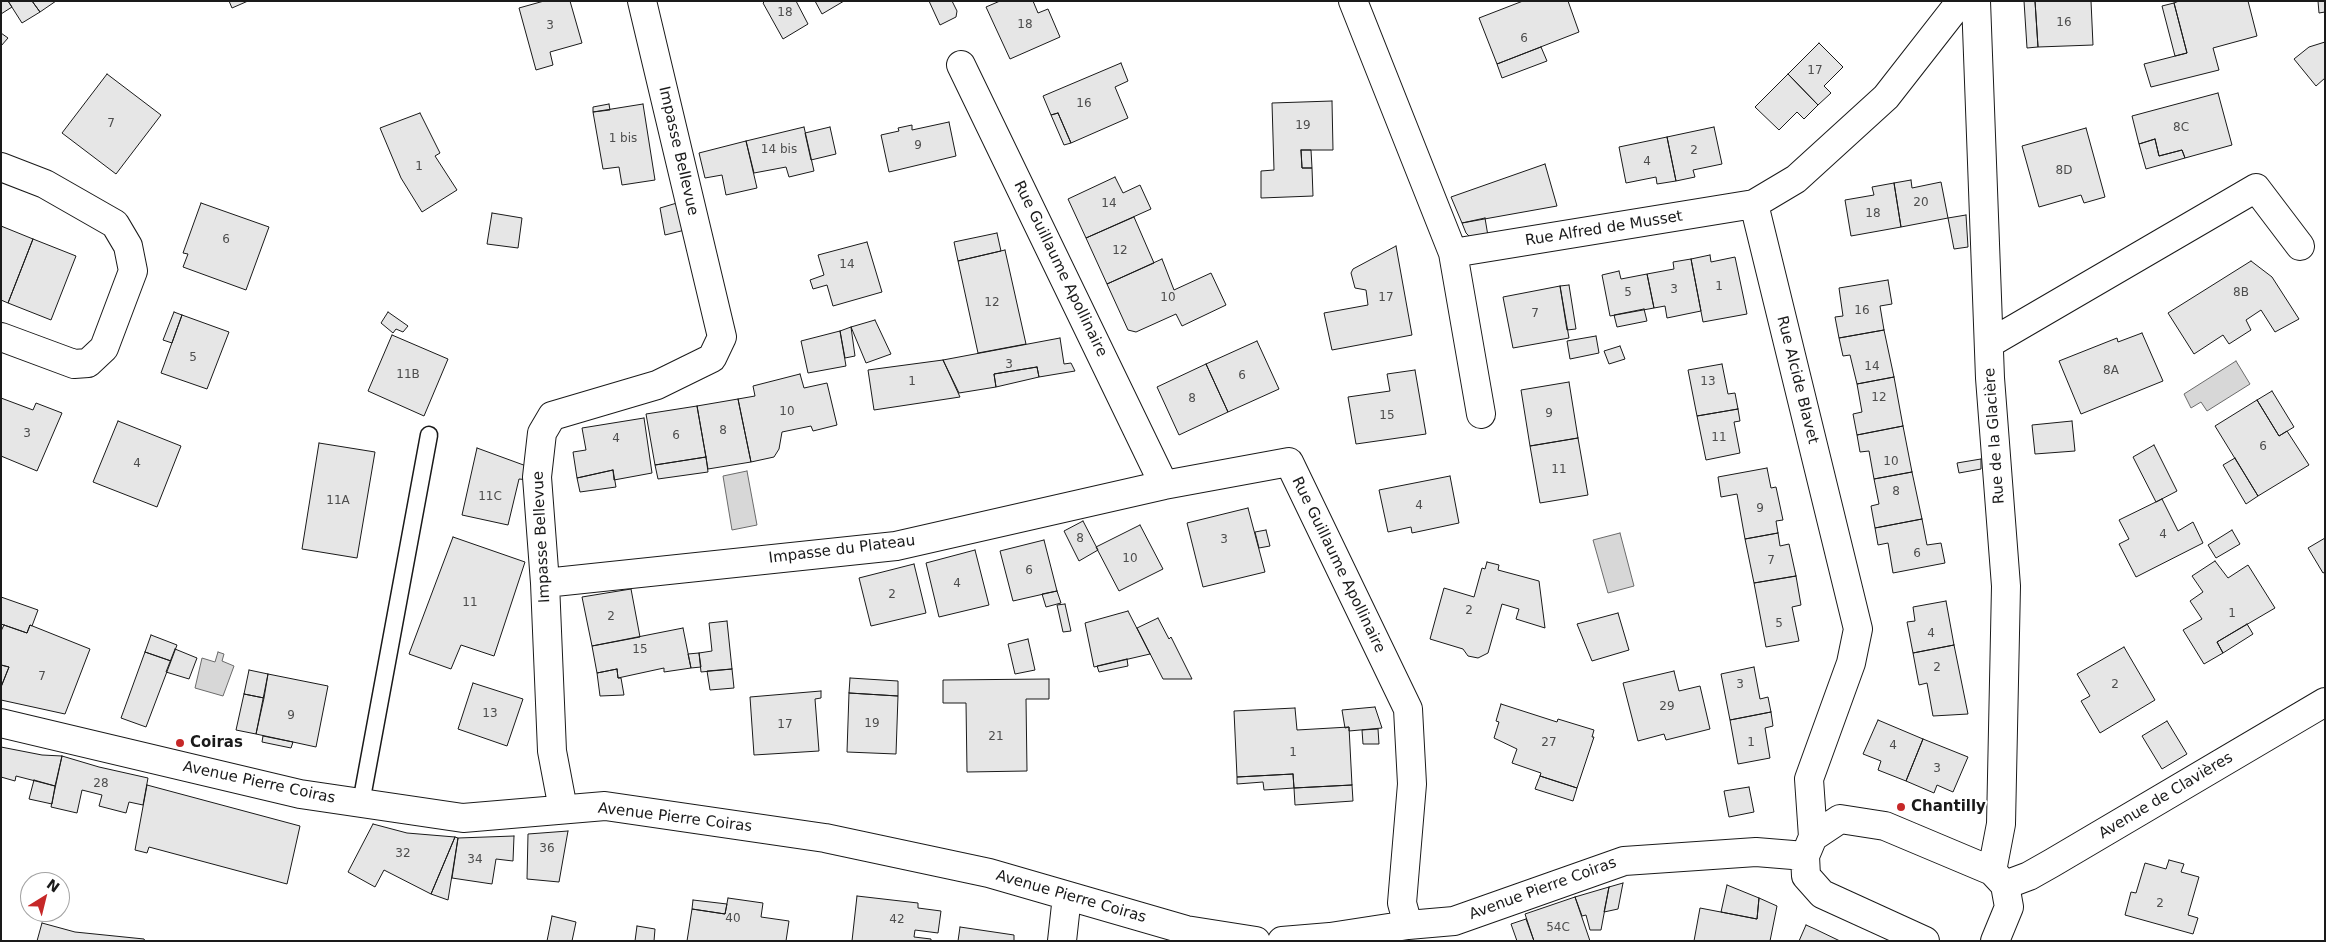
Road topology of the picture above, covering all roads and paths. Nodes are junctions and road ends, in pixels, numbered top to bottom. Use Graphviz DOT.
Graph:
graph roads {
  1 [pos="642,1"];
  2 [pos="1353,1"];
  3 [pos="1960,1"];
  4 [pos="1976,1"];
  5 [pos="961,65"];
  6 [pos="1,167"];
  7 [pos="1754,204"];
  8 [pos="2300,246"];
  9 [pos="1453,253"];
  10 [pos="1,337"];
  11 [pos="1990,344"];
  12 [pos="1481,414"];
  13 [pos="429,435"];
  14 [pos="1164,485"];
  15 [pos="545,583"];
  16 [pos="2325,702"];
  17 [pos="1,723"];
  18 [pos="361,804"];
  19 [pos="563,809"];
  20 [pos="1809,847"];
  21 [pos="1999,878"];
  22 [pos="1067,896"];
  23 [pos="1408,925"];
  24 [pos="1062,941"];
  25 [pos="1256,941"];
  26 [pos="1282,941"];
  27 [pos="1925,941"];
  28 [pos="1995,941"];
  1 -- 15 [label="street, Impasse Bellevue"];
  2 -- 9 [label="street"];
  3 -- 7 [label="street"];
  4 -- 11 [label="street, Rue de la Glacière"];
  5 -- 14 [label="street, Rue Guillaume Apollinaire"];
  6 -- 10 [label="street"];
  7 -- 9 [label="street, Rue Alfred de Musset"];
  7 -- 20 [label="street, Rue Alcide Blavet"];
  8 -- 11 [label="street"];
  9 -- 12 [label="street"];
  11 -- 21 [label="street, Rue de la Glacière"];
  13 -- 18 [label="lane"];
  14 -- 15 [label="street, Impasse du Plateau"];
  14 -- 23 [label="street, Rue Guillaume Apollinaire"];
  15 -- 19 [label="street, Impasse Bellevue"];
  16 -- 21 [label="street, Avenue de Clavières"];
  17 -- 18 [label="street, Avenue Pierre Coiras"];
  18 -- 19 [label="street, Avenue Pierre Coiras"];
  19 -- 22 [label="street, Avenue Pierre Coiras"];
  20 -- 21 [label="street"];
  20 -- 23 [label="street, Avenue Pierre Coiras"];
  20 -- 27 [label="street, Rue Alcide Blavet"];
  21 -- 28 [label="street, Rue de la Glacière"];
  22 -- 24 [label="street"];
  22 -- 25 [label="street, Avenue Pierre Coiras"];
  23 -- 26 [label="street, Avenue Pierre Coiras"];
}
